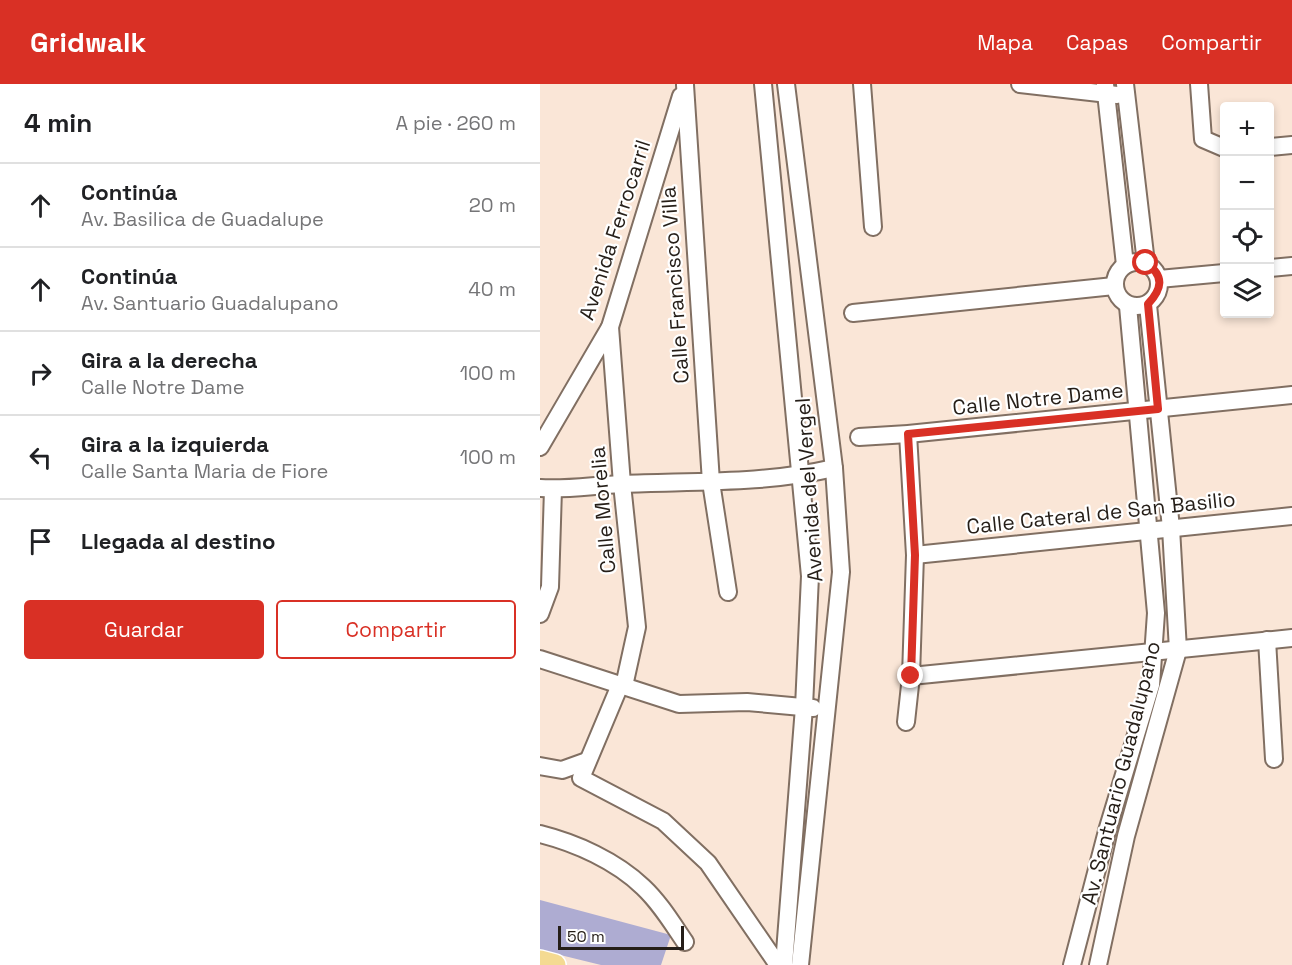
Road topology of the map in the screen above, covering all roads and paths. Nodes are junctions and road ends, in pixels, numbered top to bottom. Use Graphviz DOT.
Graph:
graph roads {
  1 [pos="763,84"];
  2 [pos="786,84"];
  3 [pos="862,84"];
  4 [pos="1020,84"];
  5 [pos="1199,84"];
  6 [pos="685,85"];
  7 [pos="1105,89"];
  8 [pos="1126,90"];
  9 [pos="1292,145"];
  10 [pos="1220,146"];
  11 [pos="1274,147"];
  12 [pos="873,227"];
  13 [pos="1146,263"];
  14 [pos="1125,265"];
  15 [pos="1292,266"];
  16 [pos="1274,268"];
  17 [pos="1220,273"];
  18 [pos="1160,279"];
  19 [pos="1114,286"];
  20 [pos="1148,304"];
  21 [pos="1128,306"];
  22 [pos="853,313"];
  23 [pos="610,327"];
  24 [pos="1292,394"];
  25 [pos="1158,409"];
  26 [pos="1138,411"];
  27 [pos="908,434"];
  28 [pos="859,436"];
  29 [pos="540,447"];
  30 [pos="834,468"];
  31 [pos="802,475"];
  32 [pos="711,482"];
  33 [pos="622,484"];
  34 [pos="547,488"];
  35 [pos="1292,516"];
  36 [pos="1172,528"];
  37 [pos="1149,530"];
  38 [pos="915,555"];
  39 [pos="728,592"];
  40 [pos="540,614"];
  41 [pos="1292,638"];
  42 [pos="1267,640"];
  43 [pos="1178,650"];
  44 [pos="1154,652"];
  45 [pos="540,658"];
  46 [pos="911,676"];
  47 [pos="622,686"];
  48 [pos="804,707"];
  49 [pos="828,709"];
  50 [pos="906,722"];
  51 [pos="1274,759"];
  52 [pos="587,761"];
  53 [pos="540,766"];
  54 [pos="1107,831"];
  55 [pos="540,834"];
  56 [pos="1126,836"];
  57 [pos="686,942"];
  58 [pos="540,961"];
  59 [pos="555,965"];
  60 [pos="778,965"];
  61 [pos="784,965"];
  62 [pos="800,965"];
  63 [pos="1072,965"];
  64 [pos="1098,965"];
  1 -- 31 [label="street, Avenida del Vergel"];
  2 -- 30 [label="street, Avenida del Vergel"];
  3 -- 12 [label="street"];
  4 -- 7 [label="street"];
  5 -- 10 [label="street"];
  6 -- 23 [label="street, Avenida Ferrocarril"];
  6 -- 32 [label="street, Calle Francisco Villa"];
  7 -- 8 [label="street"];
  7 -- 14 [label="street"];
  8 -- 13 [label="street"];
  9 -- 11 [label="street"];
  13 -- 14 [label="street"];
  13 -- 18 [label="street"];
  14 -- 19 [label="street"];
  15 -- 16 [label="street"];
  17 -- 18 [label="street"];
  18 -- 20 [label="street"];
  19 -- 21 [label="street"];
  19 -- 22 [label="street"];
  20 -- 21 [label="street"];
  20 -- 25 [label="street, Av. Santuario Guadalupano"];
  21 -- 26 [label="street, Av. Santuario Guadalupano"];
  23 -- 29 [label="street, Avenida Ferrocarril"];
  23 -- 33 [label="street, Calle Morelia"];
  24 -- 25 [label="street, Calle Notre Dame"];
  25 -- 26 [label="street, Calle Notre Dame"];
  25 -- 36 [label="street, Av. Santuario Guadalupano"];
  26 -- 27 [label="street, Calle Notre Dame"];
  26 -- 37 [label="street, Av. Santuario Guadalupano"];
  27 -- 28 [label="street, Calle Notre Dame"];
  27 -- 38 [label="street"];
  30 -- 31 [label="street"];
  30 -- 49 [label="street, Avenida del Vergel"];
  31 -- 32 [label="street"];
  31 -- 48 [label="street, Avenida del Vergel"];
  32 -- 33 [label="street"];
  32 -- 39 [label="street, Calle Francisco Villa"];
  33 -- 34 [label="street"];
  33 -- 47 [label="street, Calle Morelia"];
  34 -- 40 [label="street"];
  35 -- 36 [label="street, Calle Cateral de San Basilio"];
  36 -- 37 [label="street, Calle Cateral de San Basilio"];
  36 -- 43 [label="street, Av. Santuario Guadalupano"];
  37 -- 38 [label="street, Calle Cateral de San Basilio"];
  37 -- 44 [label="street, Av. Santuario Guadalupano"];
  38 -- 46 [label="street"];
  41 -- 42 [label="street"];
  42 -- 43 [label="street"];
  42 -- 51 [label="street"];
  43 -- 44 [label="street"];
  43 -- 56 [label="street, Av. Santuario Guadalupano"];
  44 -- 46 [label="street"];
  44 -- 54 [label="street, Av. Santuario Guadalupano"];
  45 -- 47 [label="street"];
  46 -- 50 [label="street"];
  47 -- 48 [label="street"];
  47 -- 52 [label="street, Calle Morelia"];
  48 -- 49 [label="street"];
  48 -- 61 [label="street, Avenida del Vergel"];
  49 -- 62 [label="street, Avenida del Vergel"];
  52 -- 53 [label="street"];
  52 -- 60 [label="street, Calle Morelia"];
  54 -- 56 [label="street"];
  54 -- 63 [label="street, Av. Santuario Guadalupano"];
  55 -- 57 [label="street"];
  56 -- 64 [label="street, Av. Santuario Guadalupano"];
  58 -- 59 [label="main road"];
}
